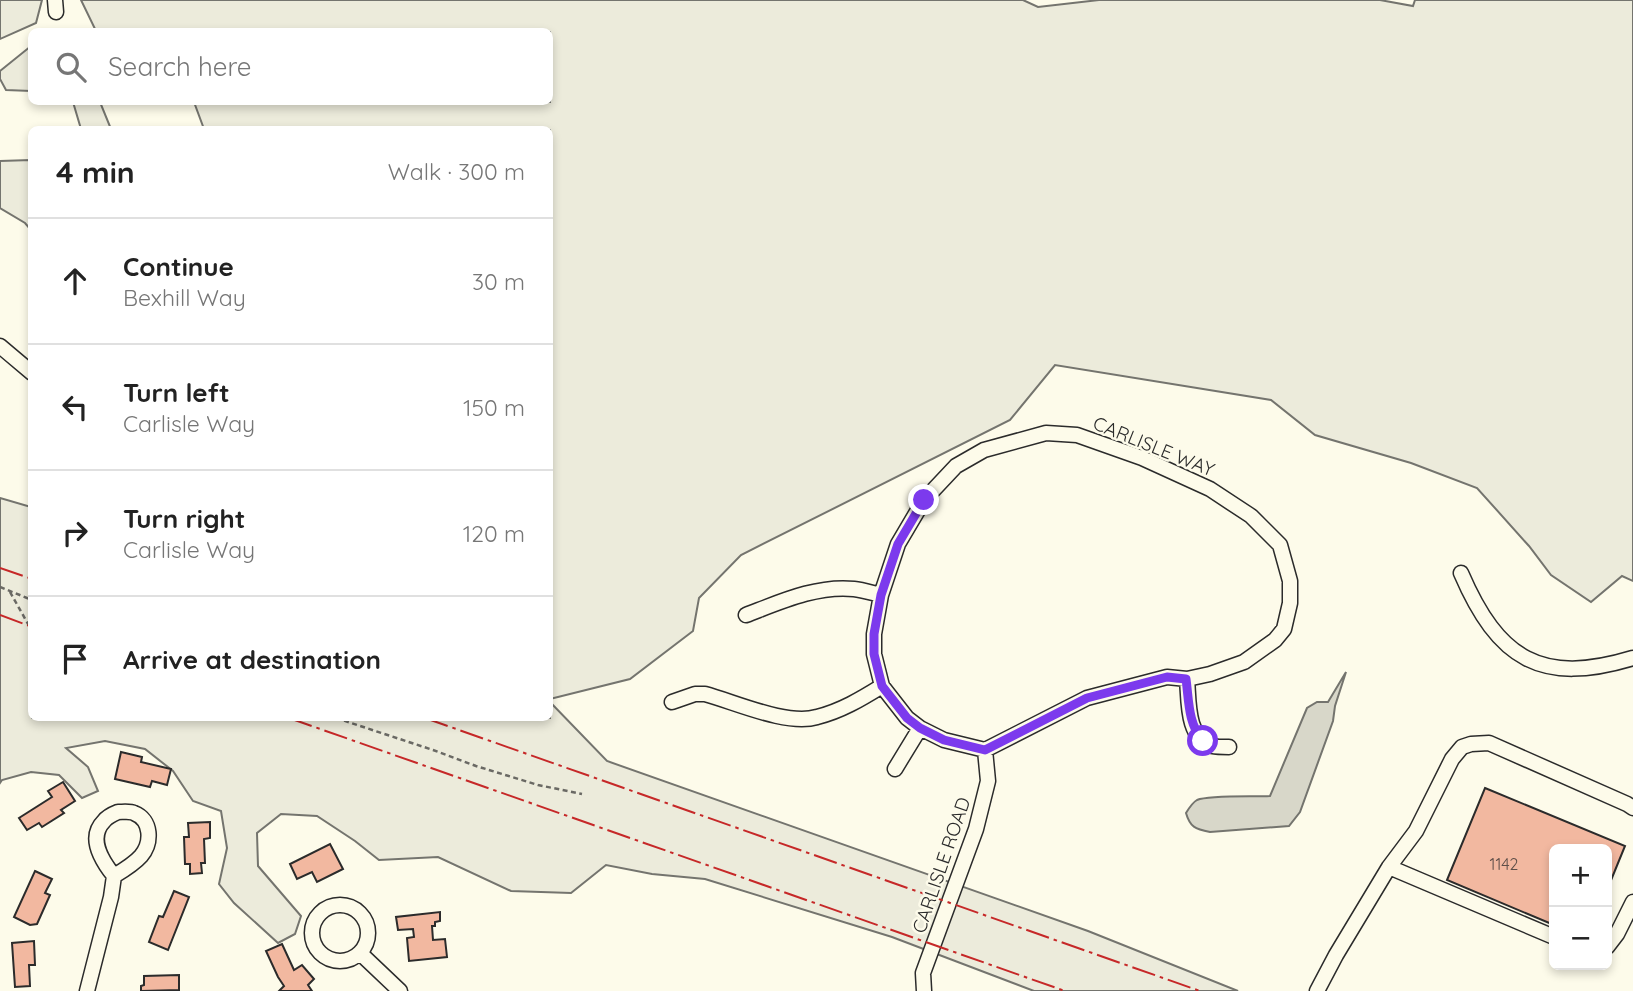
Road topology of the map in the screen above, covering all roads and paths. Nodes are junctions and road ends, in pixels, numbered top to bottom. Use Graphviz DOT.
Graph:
graph roads {
  1 [pos="0,346"];
  2 [pos="28,370"];
  3 [pos="1461,573"];
  4 [pos="0,587"];
  5 [pos="10,592"];
  6 [pos="881,595"];
  7 [pos="28,599"];
  8 [pos="746,615"];
  9 [pos="28,624"];
  10 [pos="1633,658"];
  11 [pos="1186,679"];
  12 [pos="882,686"];
  13 [pos="672,702"];
  14 [pos="345,721"];
  15 [pos="920,728"];
  16 [pos="1229,747"];
  17 [pos="985,750"];
  18 [pos="895,769"];
  19 [pos="582,794"];
  20 [pos="1633,808"];
  21 [pos="1389,867"];
  22 [pos="114,876"];
  23 [pos="1633,902"];
  24 [pos="1549,935"];
  25 [pos="1612,940"];
  26 [pos="360,953"];
  27 [pos="88,991"];
  28 [pos="400,991"];
  29 [pos="924,991"];
  30 [pos="1317,991"];
  1 -- 2 [label="street"];
  3 -- 10 [label="street"];
  4 -- 5 [label="path"];
  5 -- 7 [label="path"];
  5 -- 9 [label="path"];
  6 -- 8 [label="street"];
  6 -- 11 [label="street, CARLISLE WAY"];
  6 -- 12 [label="street, CARLISLE WAY"];
  11 -- 16 [label="street"];
  11 -- 17 [label="street, CARLISLE WAY"];
  12 -- 13 [label="street"];
  12 -- 15 [label="street, CARLISLE WAY"];
  14 -- 19 [label="path"];
  15 -- 17 [label="street, CARLISLE WAY"];
  15 -- 18 [label="street"];
  17 -- 29 [label="street, CARLISLE ROAD"];
  20 -- 21 [label="street"];
  21 -- 24 [label="street"];
  21 -- 30 [label="street"];
  22 -- 22 [label="street"];
  22 -- 27 [label="street"];
  23 -- 25 [label="street"];
  26 -- 26 [label="street"];
  26 -- 28 [label="street"];
}
